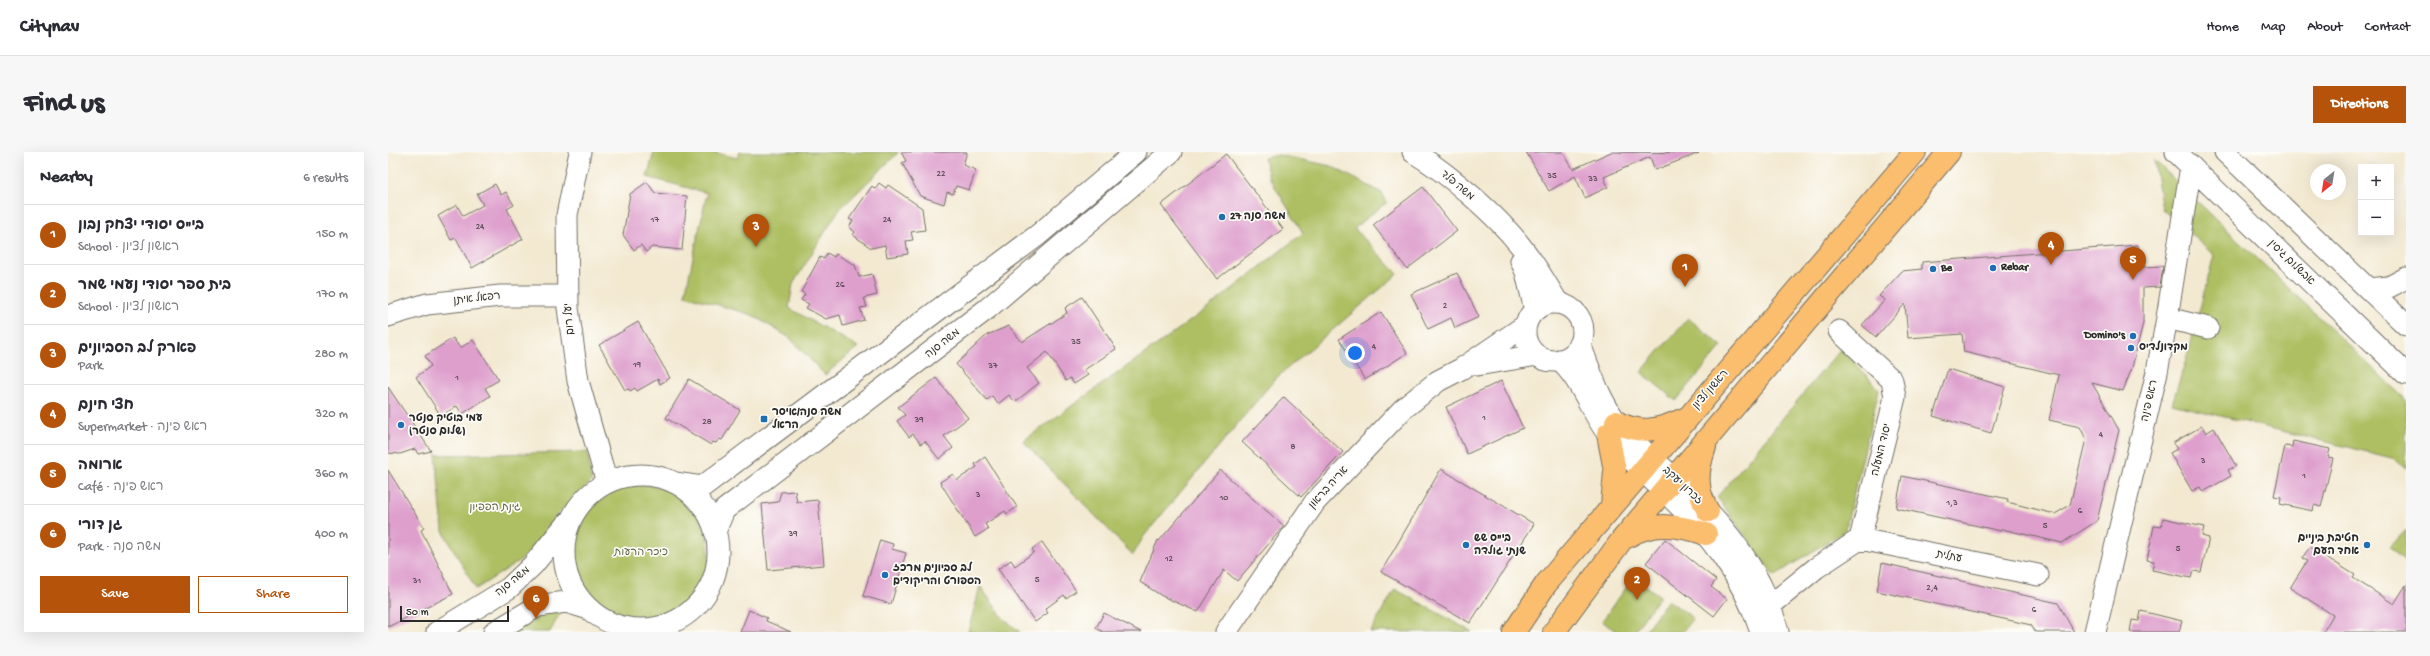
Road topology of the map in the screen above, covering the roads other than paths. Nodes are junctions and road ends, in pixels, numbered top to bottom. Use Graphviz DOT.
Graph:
graph roads {
  1 [pos="580,152"];
  2 [pos="1136,152"];
  3 [pos="1171,152"];
  4 [pos="1413,152"];
  5 [pos="1914,152"];
  6 [pos="1949,152"];
  7 [pos="2225,152"];
  8 [pos="2183,159"];
  9 [pos="1500,223"];
  10 [pos="2406,278"];
  11 [pos="2368,289"];
  12 [pos="568,296"];
  13 [pos="2406,302"];
  14 [pos="1558,303"];
  15 [pos="388,316"];
  16 [pos="1531,318"];
  17 [pos="2167,318"];
  18 [pos="2405,324"];
  19 [pos="2208,328"];
  20 [pos="1839,331"];
  21 [pos="1580,344"];
  22 [pos="1537,355"];
  23 [pos="1559,360"];
  24 [pos="1460,369"];
  25 [pos="2406,374"];
  26 [pos="1687,417"];
  27 [pos="1612,428"];
  28 [pos="1709,438"];
  29 [pos="1647,465"];
  30 [pos="607,483"];
  31 [pos="675,483"];
  32 [pos="1670,485"];
  33 [pos="1612,506"];
  34 [pos="1708,511"];
  35 [pos="573,515"];
  36 [pos="715,532"];
  37 [pos="1706,534"];
  38 [pos="1860,539"];
  39 [pos="1622,541"];
  40 [pos="2038,575"];
  41 [pos="1762,599"];
  42 [pos="589,609"];
  43 [pos="653,630"];
  44 [pos="437,632"];
  45 [pos="494,632"];
  46 [pos="1226,632"];
  47 [pos="1514,632"];
  48 [pos="1554,632"];
  49 [pos="1761,632"];
  50 [pos="1778,632"];
  51 [pos="2095,632"];
  1 -- 12 [label="street, יעל רום"];
  2 -- 31 [label="street"];
  3 -- 36 [label="street, משה סנה"];
  4 -- 9 [label="street, משה פלד"];
  5 -- 26 [label="main road, ראשון לציון"];
  6 -- 28 [label="main road"];
  7 -- 11 [label="street"];
  8 -- 17 [label="street, ראש פינה"];
  8 -- 25 [label="street, אבשלום גיסין"];
  9 -- 14 [label="street, משה פלד"];
  9 -- 16 [label="street, משה פלד"];
  10 -- 11 [label="street"];
  11 -- 18 [label="street"];
  12 -- 15 [label="street, רפאל איתן"];
  12 -- 30 [label="street, יעל רום"];
  13 -- 18 [label="street"];
  14 -- 16 [label="street"];
  14 -- 21 [label="street"];
  16 -- 22 [label="street"];
  16 -- 24 [label="street, אריה בראון"];
  17 -- 19 [label="street"];
  17 -- 51 [label="street, ראש פינה"];
  20 -- 38 [label="street, יסוד המעלה"];
  21 -- 23 [label="street"];
  21 -- 27 [label="street, זכרון יעקב"];
  22 -- 23 [label="street"];
  22 -- 24 [label="street, אריה בראון"];
  23 -- 27 [label="street, זכרון יעקב"];
  24 -- 46 [label="street, אריה בראון"];
  26 -- 27 [label="main road"];
  26 -- 29 [label="main road, ראשון לציון"];
  27 -- 29 [label="street, זכרון יעקב"];
  27 -- 33 [label="main road"];
  28 -- 32 [label="main road"];
  28 -- 34 [label="main road"];
  29 -- 32 [label="street, זכרון יעקב"];
  29 -- 33 [label="main road, ראשון לציון"];
  30 -- 31 [label="street"];
  30 -- 35 [label="street, משה סנה"];
  31 -- 36 [label="street"];
  32 -- 34 [label="street, זכרון יעקב"];
  32 -- 37 [label="street, זכרון יעקב"];
  32 -- 39 [label="main road"];
  33 -- 47 [label="main road, ראשון לציון"];
  34 -- 41 [label="street, זכרון יעקב"];
  35 -- 42 [label="street"];
  35 -- 44 [label="street, משה סנה"];
  36 -- 43 [label="street"];
  37 -- 39 [label="main road"];
  37 -- 41 [label="street, זכרון יעקב"];
  38 -- 40 [label="street, עתלית"];
  38 -- 41 [label="street"];
  39 -- 48 [label="main road"];
  41 -- 49 [label="street, זכרון יעקב"];
  41 -- 50 [label="street, זכרון יעקב"];
  42 -- 43 [label="street"];
  42 -- 45 [label="street"];
}
